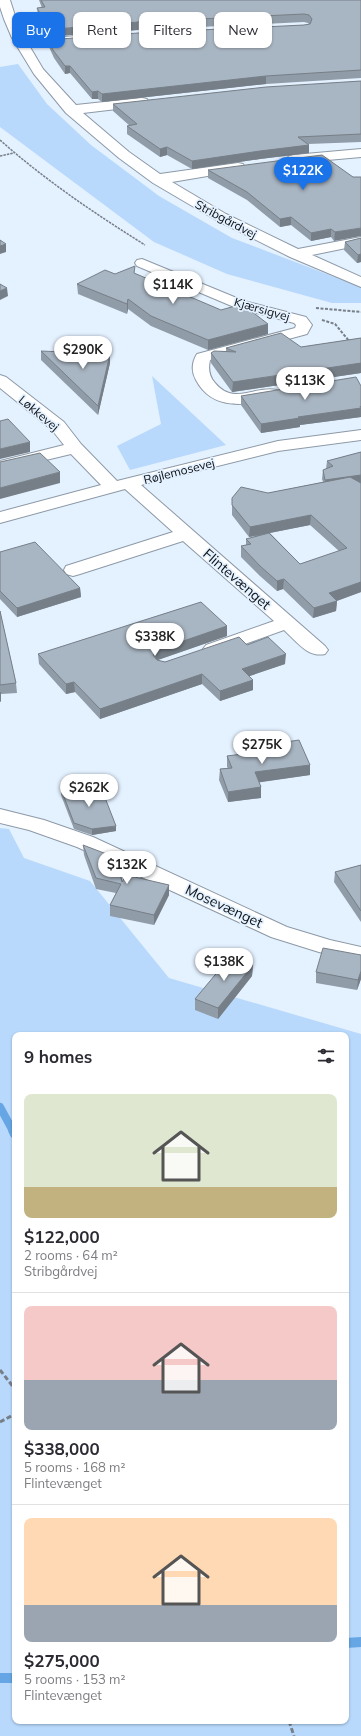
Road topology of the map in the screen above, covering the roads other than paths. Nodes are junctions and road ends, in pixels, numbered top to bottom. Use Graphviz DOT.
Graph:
graph roads {
  1 [pos="4,0"];
  2 [pos="12,31"];
  3 [pos="20,48"];
  4 [pos="155,100"];
  5 [pos="71,110"];
  6 [pos="361,153"];
  7 [pos="282,161"];
  8 [pos="251,165"];
  9 [pos="158,180"];
  10 [pos="361,241"];
  11 [pos="295,254"];
  12 [pos="142,263"];
  13 [pos="361,282"];
  14 [pos="0,380"];
  15 [pos="284,392"];
  16 [pos="361,435"];
  17 [pos="75,448"];
  18 [pos="0,466"];
  19 [pos="120,485"];
  20 [pos="0,518"];
  21 [pos="186,534"];
  22 [pos="73,570"];
  23 [pos="287,624"];
  24 [pos="318,650"];
  25 [pos="194,655"];
  26 [pos="0,816"];
  27 [pos="361,955"];
  1 -- 2 [label="street, Stribgårdvej"];
  3 -- 5 [label="street, Stribgårdvej"];
  4 -- 5 [label="street"];
  5 -- 9 [label="street, Stribgårdvej"];
  6 -- 7 [label="street"];
  8 -- 9 [label="street"];
  9 -- 11 [label="street, Stribgårdvej"];
  10 -- 11 [label="street"];
  11 -- 13 [label="street, Stribgårdvej"];
  12 -- 15 [label="street, Kjærsigvej"];
  14 -- 17 [label="street, Løkkevej"];
  16 -- 19 [label="street, Røjlemosevej"];
  17 -- 18 [label="street, Løkkevej"];
  17 -- 19 [label="street, Løkkevej"];
  19 -- 20 [label="street, Røjlemosevej"];
  19 -- 21 [label="street, Flintevænget"];
  21 -- 22 [label="street"];
  21 -- 23 [label="street, Flintevænget"];
  23 -- 24 [label="street, Flintevænget"];
  23 -- 25 [label="street, Flintevænget"];
  26 -- 27 [label="street, Mosevænget"];
}
